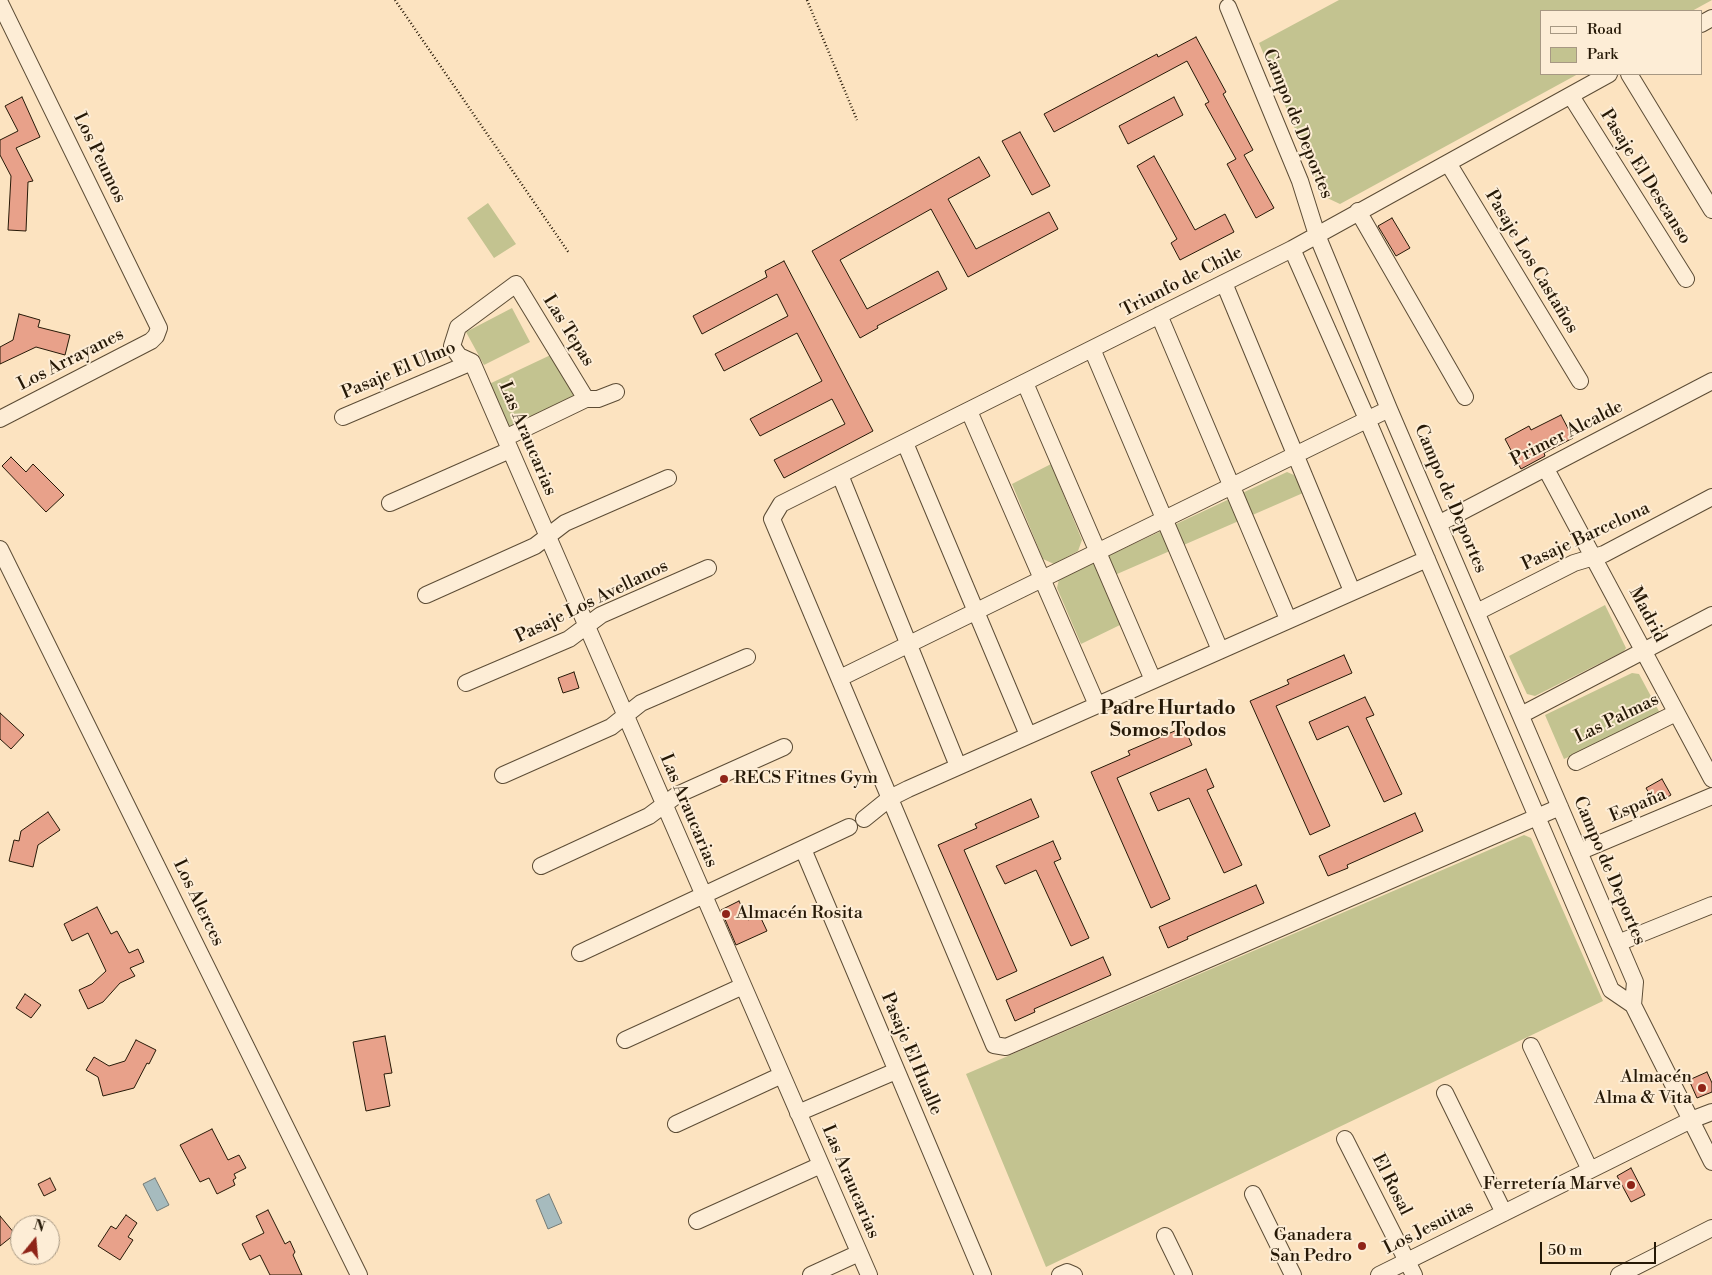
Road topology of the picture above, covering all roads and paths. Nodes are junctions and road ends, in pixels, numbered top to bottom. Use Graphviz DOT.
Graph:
graph roads {
  1 [pos="395,0"];
  2 [pos="807,0"];
  3 [pos="0,3"];
  4 [pos="1228,7"];
  5 [pos="1607,75"];
  6 [pos="1630,75"];
  7 [pos="1570,96"];
  8 [pos="857,120"];
  9 [pos="1448,163"];
  10 [pos="1712,210"];
  11 [pos="1358,211"];
  12 [pos="1317,235"];
  13 [pos="1292,249"];
  14 [pos="569,253"];
  15 [pos="1686,279"];
  16 [pos="1224,283"];
  17 [pos="1159,316"];
  18 [pos="158,332"];
  19 [pos="1092,349"];
  20 [pos="472,362"];
  21 [pos="1580,381"];
  22 [pos="1712,381"];
  23 [pos="1025,383"];
  24 [pos="616,392"];
  25 [pos="1465,396"];
  26 [pos="586,400"];
  27 [pos="1389,409"];
  28 [pos="968,411"];
  29 [pos="343,417"];
  30 [pos="0,419"];
  31 [pos="1367,419"];
  32 [pos="905,443"];
  33 [pos="507,444"];
  34 [pos="1295,454"];
  35 [pos="1546,470"];
  36 [pos="840,475"];
  37 [pos="668,478"];
  38 [pos="1232,486"];
  39 [pos="1712,497"];
  40 [pos="390,503"];
  41 [pos="1164,519"];
  42 [pos="1440,524"];
  43 [pos="547,536"];
  44 [pos="0,549"];
  45 [pos="1098,552"];
  46 [pos="1593,558"];
  47 [pos="1427,559"];
  48 [pos="708,568"];
  49 [pos="1042,579"];
  50 [pos="1352,591"];
  51 [pos="426,595"];
  52 [pos="976,612"];
  53 [pos="1477,612"];
  54 [pos="1712,615"];
  55 [pos="1288,619"];
  56 [pos="587,626"];
  57 [pos="909,644"];
  58 [pos="1220,650"];
  59 [pos="1644,652"];
  60 [pos="748,658"];
  61 [pos="840,678"];
  62 [pos="1152,680"];
  63 [pos="466,683"];
  64 [pos="1097,705"];
  65 [pos="1676,713"];
  66 [pos="626,716"];
  67 [pos="1521,716"];
  68 [pos="1028,735"];
  69 [pos="784,747"];
  70 [pos="1576,762"];
  71 [pos="958,766"];
  72 [pos="503,775"];
  73 [pos="1712,780"];
  74 [pos="1712,796"];
  75 [pos="890,798"];
  76 [pos="664,805"];
  77 [pos="1560,807"];
  78 [pos="1536,817"];
  79 [pos="864,819"];
  80 [pos="849,827"];
  81 [pos="803,849"];
  82 [pos="1579,852"];
  83 [pos="541,866"];
  84 [pos="703,895"];
  85 [pos="1712,906"];
  86 [pos="1618,943"];
  87 [pos="580,953"];
  88 [pos="743,986"];
  89 [pos="1632,1005"];
  90 [pos="625,1040"];
  91 [pos="1531,1046"];
  92 [pos="896,1070"];
  93 [pos="782,1075"];
  94 [pos="1445,1093"];
  95 [pos="1712,1112"];
  96 [pos="798,1113"];
  97 [pos="1691,1120"];
  98 [pos="676,1124"];
  99 [pos="1345,1139"];
  100 [pos="1712,1162"];
  101 [pos="821,1165"];
  102 [pos="1590,1170"];
  103 [pos="1252,1194"];
  104 [pos="1504,1213"];
  105 [pos="697,1220"];
  106 [pos="1712,1228"];
  107 [pos="1165,1236"];
  108 [pos="859,1253"];
  109 [pos="1411,1268"];
  110 [pos="360,1275"];
  111 [pos="811,1275"];
  112 [pos="869,1275"];
  113 [pos="983,1275"];
  114 [pos="1060,1275"];
  115 [pos="1074,1275"];
  116 [pos="1184,1275"];
  117 [pos="1293,1275"];
  118 [pos="1380,1275"];
  119 [pos="1619,1275"];
  1 -- 14 [label="path"];
  2 -- 8 [label="path"];
  3 -- 18 [label="street, Los Peumos"];
  4 -- 12 [label="street, Campo de Deportes"];
  5 -- 7 [label="street, Triunfo de Chile"];
  6 -- 10 [label="street"];
  7 -- 9 [label="street, Triunfo de Chile"];
  7 -- 15 [label="street, Pasaje El Descanso"];
  9 -- 11 [label="street, Triunfo de Chile"];
  9 -- 21 [label="street, Pasaje Los Castaños"];
  11 -- 12 [label="street, Triunfo de Chile"];
  11 -- 25 [label="street"];
  12 -- 13 [label="street, Triunfo de Chile"];
  12 -- 27 [label="street, Campo de Deportes"];
  13 -- 16 [label="street, Triunfo de Chile"];
  13 -- 31 [label="street"];
  16 -- 17 [label="street, Triunfo de Chile"];
  16 -- 34 [label="street"];
  17 -- 19 [label="street, Triunfo de Chile"];
  17 -- 38 [label="street"];
  18 -- 30 [label="street, Los Arrayanes"];
  19 -- 23 [label="street, Triunfo de Chile"];
  19 -- 41 [label="street"];
  20 -- 26 [label="street, Las Tepas"];
  20 -- 29 [label="street, Pasaje El Ulmo"];
  20 -- 33 [label="street, Las Araucarias"];
  22 -- 35 [label="street, Primer Alcalde"];
  23 -- 28 [label="street, Triunfo de Chile"];
  23 -- 45 [label="street"];
  24 -- 26 [label="street"];
  26 -- 33 [label="street"];
  27 -- 31 [label="street"];
  27 -- 42 [label="street, Campo de Deportes"];
  28 -- 32 [label="street, Triunfo de Chile"];
  28 -- 49 [label="street"];
  31 -- 34 [label="street"];
  31 -- 47 [label="street"];
  32 -- 36 [label="street, Triunfo de Chile"];
  32 -- 52 [label="street"];
  33 -- 40 [label="street"];
  33 -- 43 [label="street, Las Araucarias"];
  34 -- 38 [label="street"];
  34 -- 50 [label="street"];
  35 -- 42 [label="street, Primer Alcalde"];
  35 -- 46 [label="street, Madrid"];
  36 -- 57 [label="street"];
  36 -- 61 [label="street, Triunfo de Chile"];
  37 -- 43 [label="street"];
  38 -- 41 [label="street"];
  38 -- 55 [label="street"];
  39 -- 46 [label="street, Pasaje Barcelona"];
  41 -- 45 [label="street"];
  41 -- 58 [label="street"];
  42 -- 53 [label="street, Campo de Deportes"];
  43 -- 51 [label="street"];
  43 -- 56 [label="street, Las Araucarias"];
  44 -- 110 [label="street, Los Alerces"];
  45 -- 49 [label="street"];
  45 -- 62 [label="street"];
  46 -- 53 [label="street, Pasaje Barcelona"];
  46 -- 59 [label="street, Madrid"];
  47 -- 50 [label="street"];
  47 -- 78 [label="street"];
  48 -- 56 [label="street, Pasaje Los Avellanos"];
  49 -- 52 [label="street"];
  49 -- 64 [label="street"];
  50 -- 55 [label="street"];
  52 -- 57 [label="street"];
  52 -- 68 [label="street"];
  53 -- 67 [label="street, Campo de Deportes"];
  54 -- 59 [label="street"];
  55 -- 58 [label="street"];
  56 -- 63 [label="street, Pasaje Los Avellanos"];
  56 -- 66 [label="street, Las Araucarias"];
  57 -- 61 [label="street"];
  57 -- 71 [label="street"];
  58 -- 62 [label="street"];
  59 -- 65 [label="street, Madrid"];
  59 -- 67 [label="street"];
  60 -- 66 [label="street"];
  61 -- 75 [label="street"];
  62 -- 64 [label="street"];
  64 -- 68 [label="street"];
  65 -- 70 [label="street, Las Palmas"];
  65 -- 73 [label="street, Madrid"];
  66 -- 72 [label="street"];
  66 -- 76 [label="street, Las Araucarias"];
  67 -- 77 [label="street, Campo de Deportes"];
  68 -- 71 [label="street"];
  69 -- 76 [label="street"];
  71 -- 75 [label="street"];
  74 -- 82 [label="street, España"];
  75 -- 78 [label="street"];
  75 -- 79 [label="street"];
  76 -- 83 [label="street"];
  76 -- 84 [label="street, Las Araucarias"];
  77 -- 78 [label="street"];
  77 -- 82 [label="street, Campo de Deportes"];
  78 -- 89 [label="street"];
  80 -- 81 [label="street"];
  81 -- 84 [label="street"];
  81 -- 92 [label="street, Pasaje El Hualle"];
  82 -- 86 [label="street, Campo de Deportes"];
  84 -- 87 [label="street"];
  84 -- 88 [label="street, Las Araucarias"];
  85 -- 86 [label="street"];
  86 -- 89 [label="street, Campo de Deportes"];
  88 -- 90 [label="street"];
  88 -- 93 [label="street, Las Araucarias"];
  89 -- 97 [label="street"];
  91 -- 102 [label="street"];
  92 -- 96 [label="street"];
  92 -- 113 [label="street, Pasaje El Hualle"];
  93 -- 96 [label="street, Las Araucarias"];
  93 -- 98 [label="street"];
  94 -- 104 [label="street"];
  95 -- 97 [label="street, Los Jesuitas"];
  96 -- 101 [label="street, Las Araucarias"];
  97 -- 100 [label="street"];
  97 -- 102 [label="street, Los Jesuitas"];
  99 -- 109 [label="street, El Rosal"];
  101 -- 105 [label="street"];
  101 -- 108 [label="street, Las Araucarias"];
  102 -- 104 [label="street, Los Jesuitas"];
  103 -- 117 [label="street"];
  104 -- 109 [label="street, Los Jesuitas"];
  106 -- 119 [label="street"];
  107 -- 116 [label="street"];
  108 -- 111 [label="street"];
  108 -- 112 [label="street, Las Araucarias"];
  109 -- 118 [label="street, Los Jesuitas"];
  114 -- 115 [label="street"];
}
